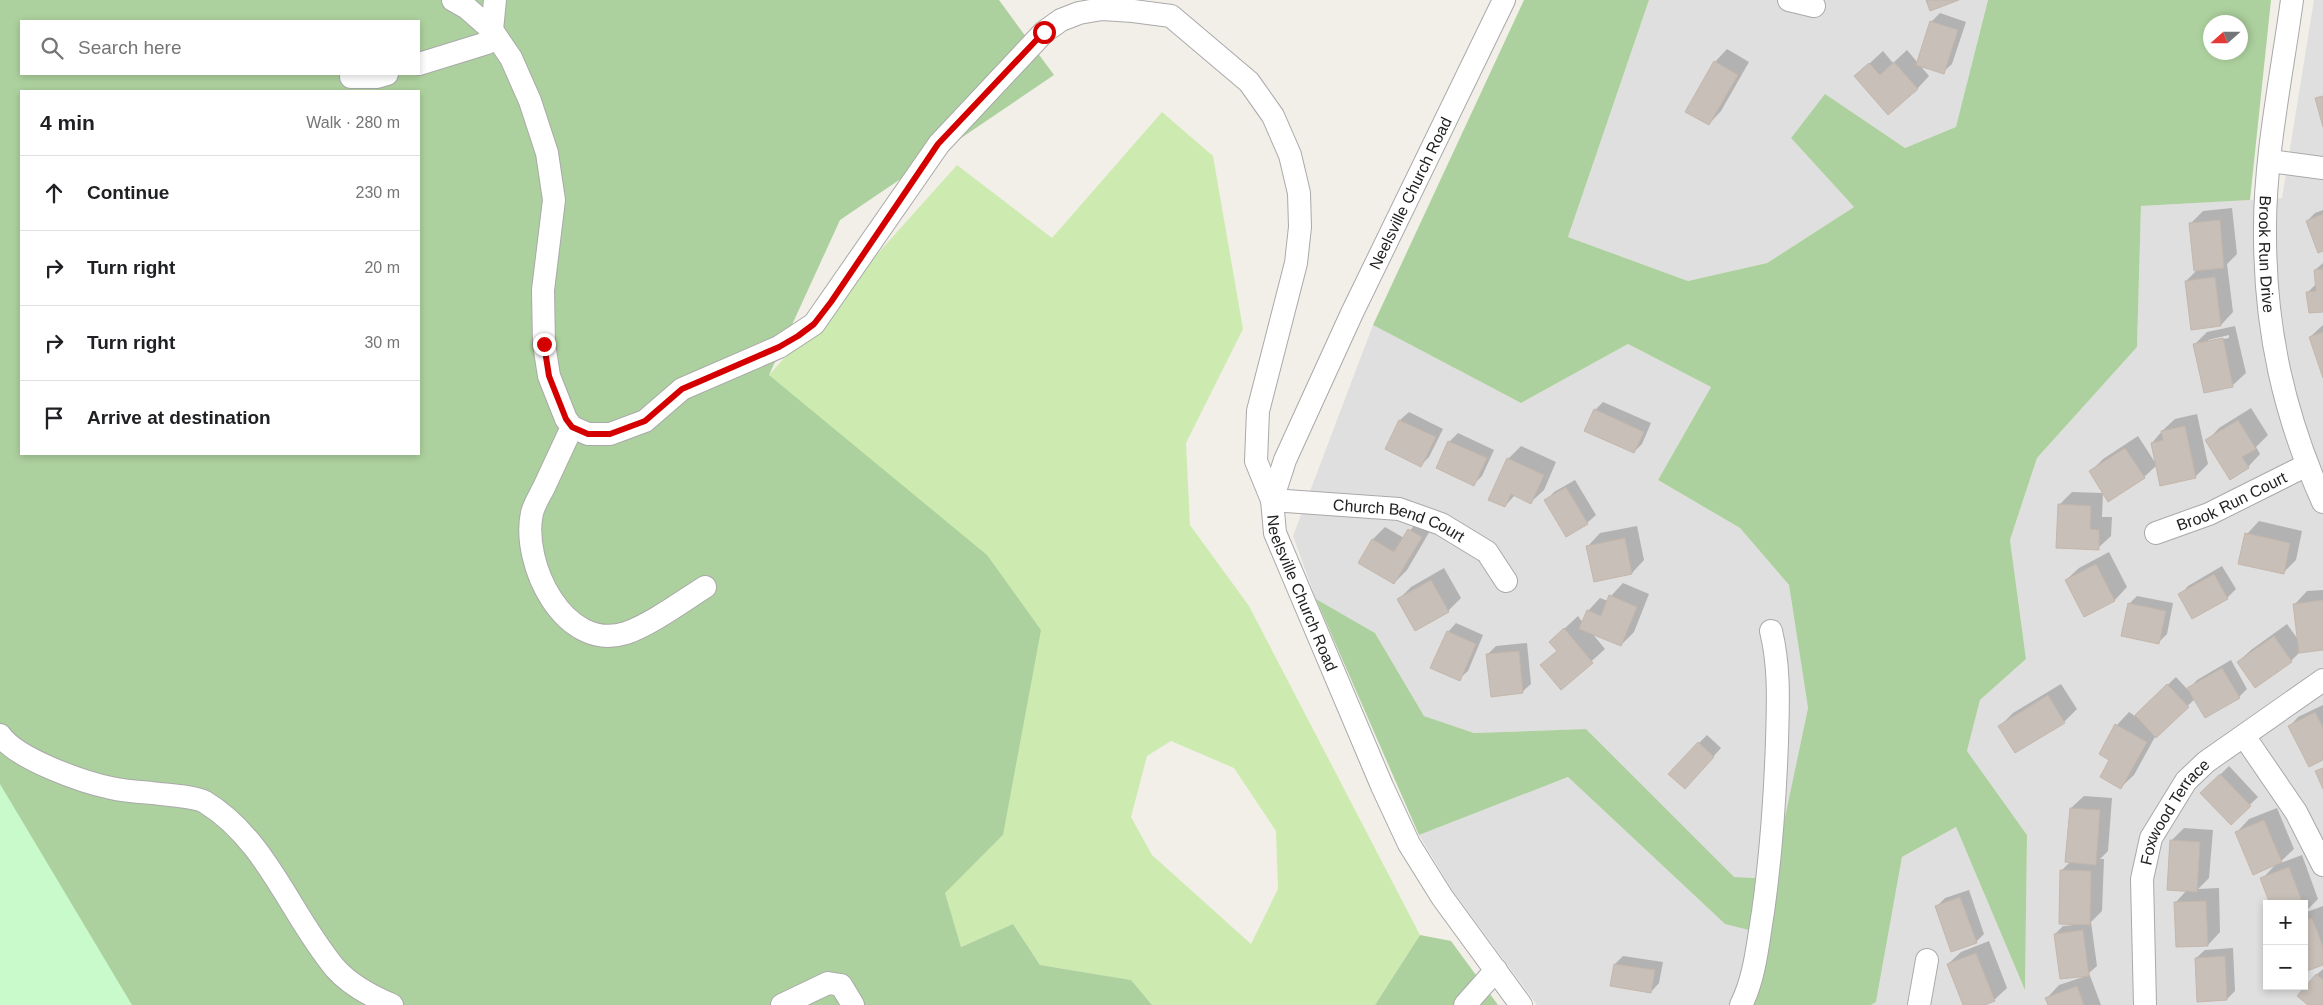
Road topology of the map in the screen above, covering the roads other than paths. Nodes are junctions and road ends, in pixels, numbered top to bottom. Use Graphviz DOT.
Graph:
graph roads {
  1 [pos="453,0"];
  2 [pos="495,0"];
  3 [pos="1504,0"];
  4 [pos="1789,0"];
  5 [pos="2292,0"];
  6 [pos="1814,6"];
  7 [pos="1176,8"];
  8 [pos="492,30"];
  9 [pos="420,64"];
  10 [pos="384,75"];
  11 [pos="351,77"];
  12 [pos="2270,161"];
  13 [pos="2323,168"];
  14 [pos="572,427"];
  15 [pos="2306,465"];
  16 [pos="1272,500"];
  17 [pos="2323,502"];
  18 [pos="2156,533"];
  19 [pos="1506,582"];
  20 [pos="705,587"];
  21 [pos="1771,631"];
  22 [pos="2323,680"];
  23 [pos="0,734"];
  24 [pos="2244,736"];
  25 [pos="2323,865"];
  26 [pos="1928,960"];
  27 [pos="1496,970"];
  28 [pos="392,1005"];
  29 [pos="782,1005"];
  30 [pos="853,1005"];
  31 [pos="1465,1005"];
  32 [pos="1521,1005"];
  33 [pos="1741,1005"];
  34 [pos="1919,1005"];
  35 [pos="2145,1005"];
  1 -- 8 [label="street"];
  2 -- 8 [label="street"];
  3 -- 16 [label="street, Neelsville Church Road"];
  4 -- 6 [label="street"];
  5 -- 12 [label="street, Brook Run Drive"];
  7 -- 14 [label="street"];
  7 -- 16 [label="street"];
  8 -- 9 [label="street"];
  8 -- 14 [label="street"];
  10 -- 11 [label="street"];
  12 -- 13 [label="street"];
  12 -- 15 [label="street, Brook Run Drive"];
  14 -- 20 [label="street"];
  15 -- 17 [label="street, Brook Run Drive"];
  15 -- 18 [label="street, Brook Run Court"];
  16 -- 19 [label="street, Church Bend Court"];
  16 -- 27 [label="street, Neelsville Church Road"];
  21 -- 33 [label="street"];
  22 -- 24 [label="street, Foxwood Terrace"];
  23 -- 28 [label="street"];
  24 -- 25 [label="street"];
  24 -- 35 [label="street, Foxwood Terrace"];
  26 -- 34 [label="street"];
  27 -- 31 [label="street"];
  27 -- 32 [label="street, Neelsville Church Road"];
  29 -- 30 [label="street"];
}
